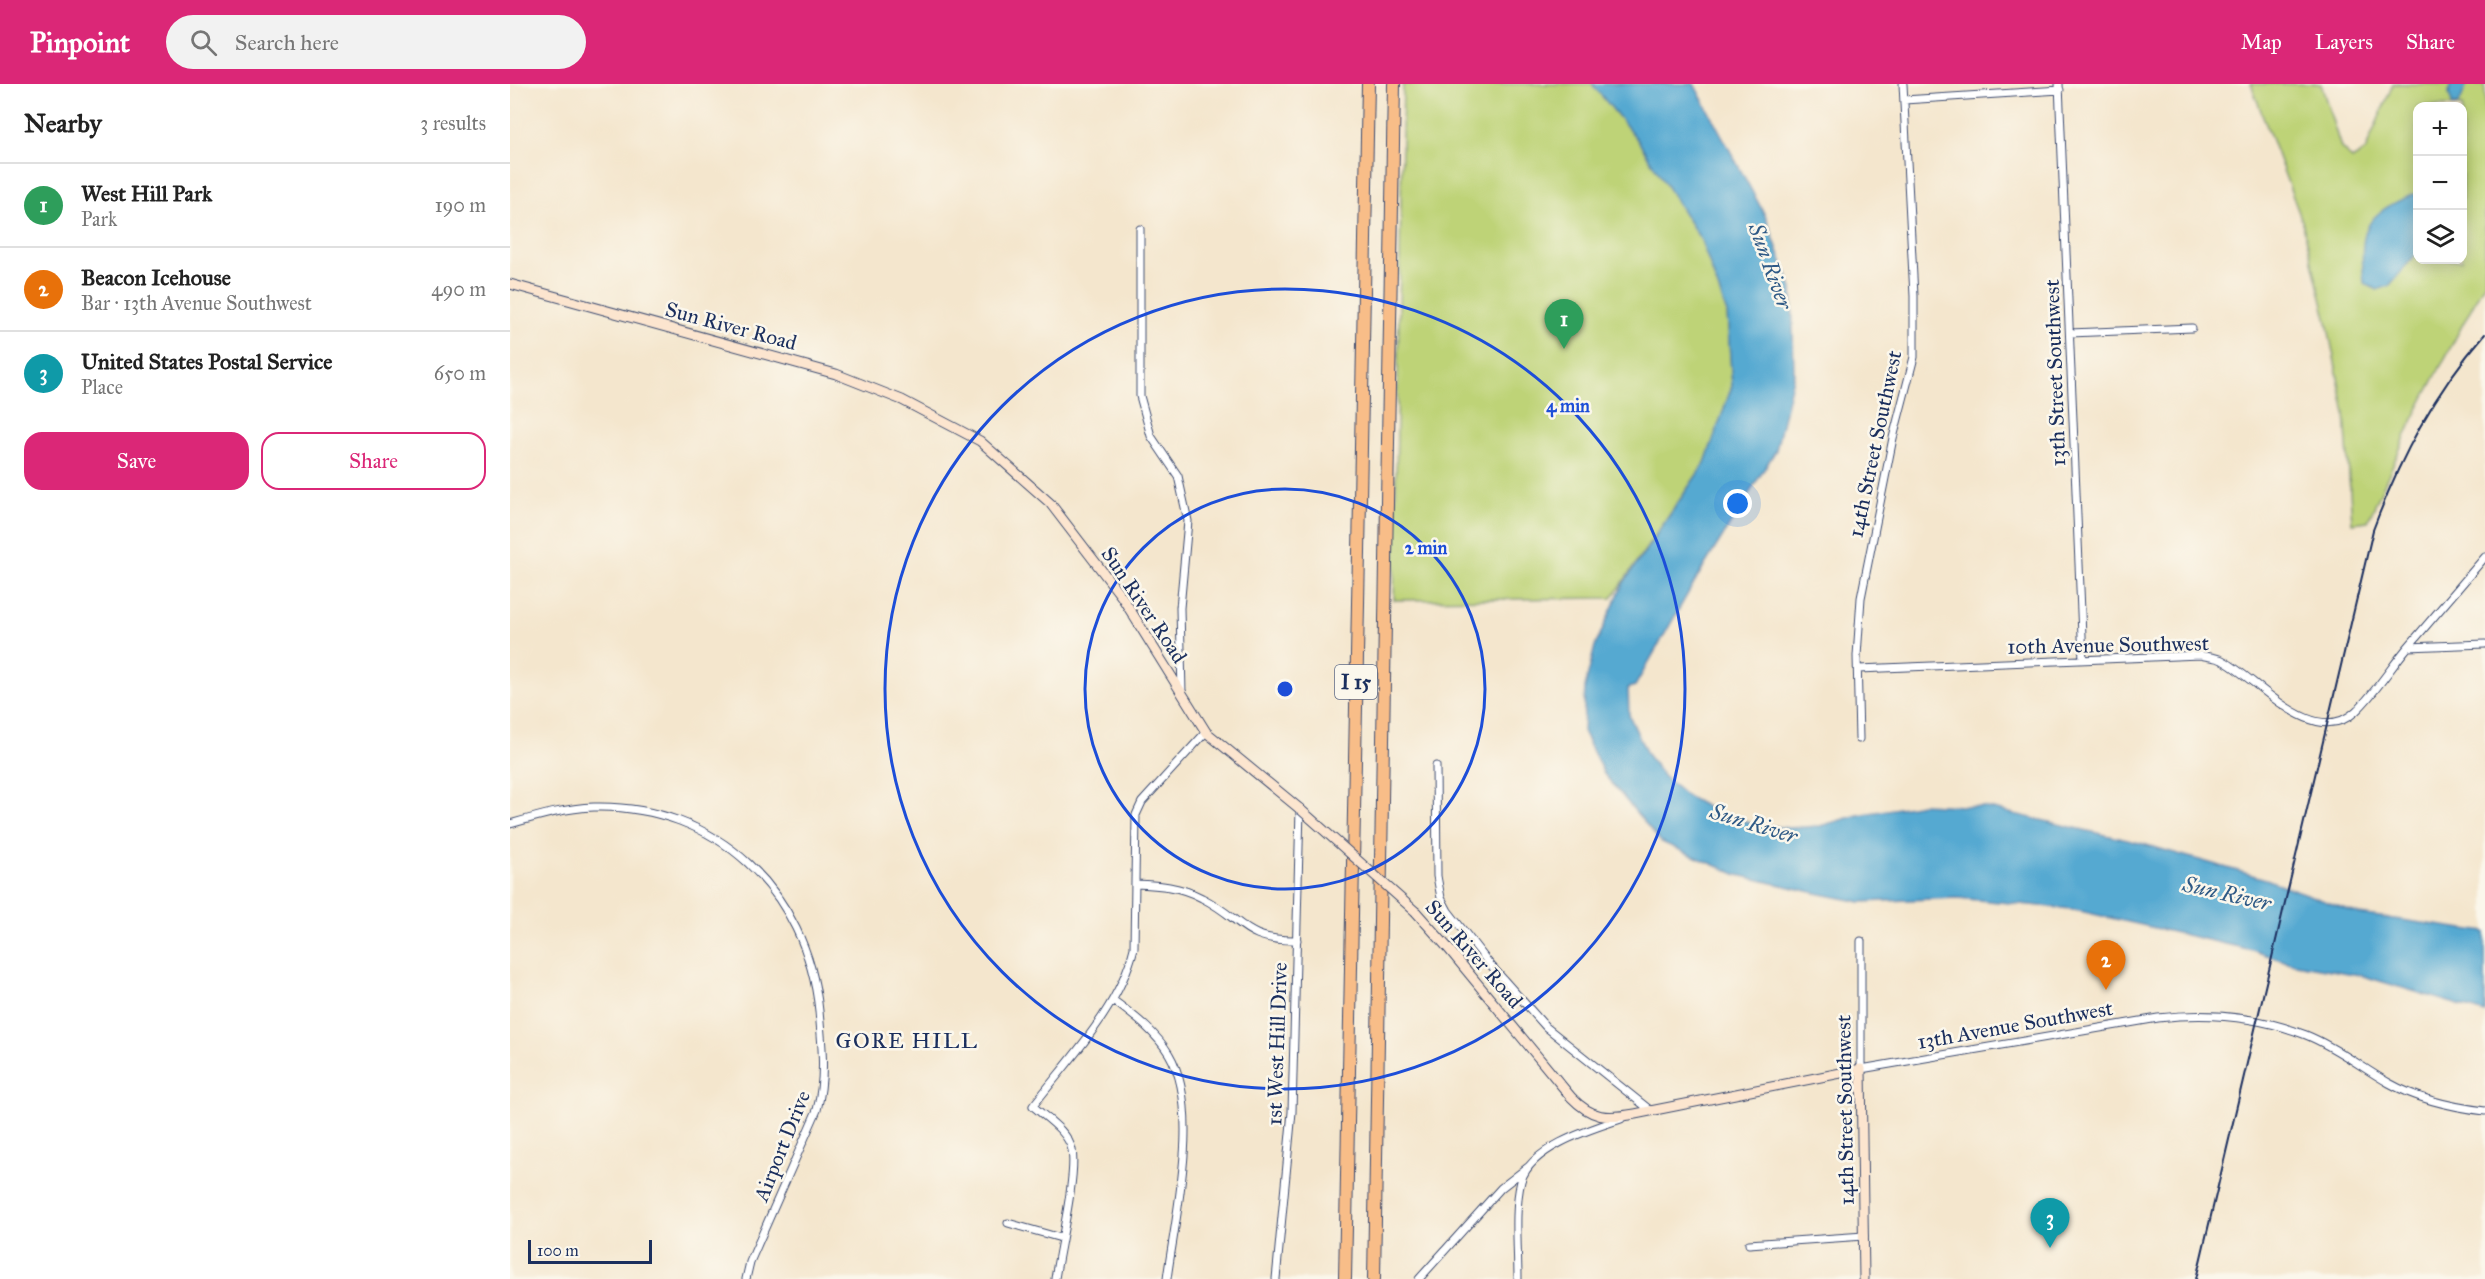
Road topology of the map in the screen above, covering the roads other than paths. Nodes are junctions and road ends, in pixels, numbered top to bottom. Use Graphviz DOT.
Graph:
graph roads {
  1 [pos="1368,84"];
  2 [pos="1394,84"];
  3 [pos="1903,84"];
  4 [pos="2060,87"];
  5 [pos="1904,100"];
  6 [pos="1140,229"];
  7 [pos="510,284"];
  8 [pos="2192,328"];
  9 [pos="2070,333"];
  10 [pos="2485,557"];
  11 [pos="2485,644"];
  12 [pos="2408,647"];
  13 [pos="2083,660"];
  14 [pos="1859,669"];
  15 [pos="1182,693"];
  16 [pos="1206,732"];
  17 [pos="1859,739"];
  18 [pos="1436,766"];
  19 [pos="1300,809"];
  20 [pos="510,824"];
  21 [pos="1135,884"];
  22 [pos="1298,940"];
  23 [pos="1861,941"];
  24 [pos="1113,1000"];
  25 [pos="1862,1069"];
  26 [pos="1650,1110"];
  27 [pos="2485,1111"];
  28 [pos="1635,1114"];
  29 [pos="1528,1167"];
  30 [pos="1008,1223"];
  31 [pos="1864,1236"];
  32 [pos="1061,1238"];
  33 [pos="1749,1245"];
  34 [pos="746,1279"];
  35 [pos="1055,1279"];
  36 [pos="1167,1279"];
  37 [pos="1276,1279"];
  38 [pos="1345,1279"];
  39 [pos="1374,1279"];
  40 [pos="1419,1279"];
  41 [pos="1518,1279"];
  42 [pos="1864,1279"];
  1 -- 38 [label="highway, I 15"];
  2 -- 39 [label="highway, I 15"];
  3 -- 5 [label="street, 14th Street Southwest"];
  4 -- 5 [label="street"];
  4 -- 9 [label="street, 13th Street Southwest"];
  5 -- 14 [label="street, 14th Street Southwest"];
  6 -- 15 [label="street"];
  7 -- 15 [label="street, Sun River Road"];
  8 -- 9 [label="street"];
  9 -- 13 [label="street, 13th Street Southwest"];
  10 -- 12 [label="street, 10th Avenue Southwest"];
  11 -- 12 [label="street"];
  12 -- 13 [label="street, 10th Avenue Southwest"];
  13 -- 14 [label="street, 10th Avenue Southwest"];
  14 -- 17 [label="street, 14th Street Southwest"];
  15 -- 16 [label="street, Sun River Road"];
  16 -- 19 [label="street, Sun River Road"];
  16 -- 21 [label="street"];
  18 -- 26 [label="street"];
  19 -- 22 [label="street, 1st West Hill Drive"];
  19 -- 28 [label="street, Sun River Road, bridge"];
  20 -- 34 [label="street, Airport Drive"];
  21 -- 22 [label="street"];
  21 -- 24 [label="street"];
  22 -- 37 [label="street, 1st West Hill Drive"];
  23 -- 25 [label="street, 14th Street Southwest"];
  24 -- 32 [label="street"];
  24 -- 36 [label="street"];
  25 -- 26 [label="street, 13th Avenue Southwest"];
  25 -- 27 [label="street, 13th Avenue Southwest"];
  25 -- 31 [label="street, 14th Street Southwest"];
  26 -- 28 [label="street, 13th Avenue Southwest"];
  28 -- 29 [label="street, 13th Avenue Southwest"];
  29 -- 40 [label="street, 13th Avenue Southwest"];
  29 -- 41 [label="street"];
  30 -- 32 [label="street"];
  31 -- 33 [label="street"];
  31 -- 42 [label="street, 14th Street Southwest"];
  32 -- 35 [label="street"];
}
